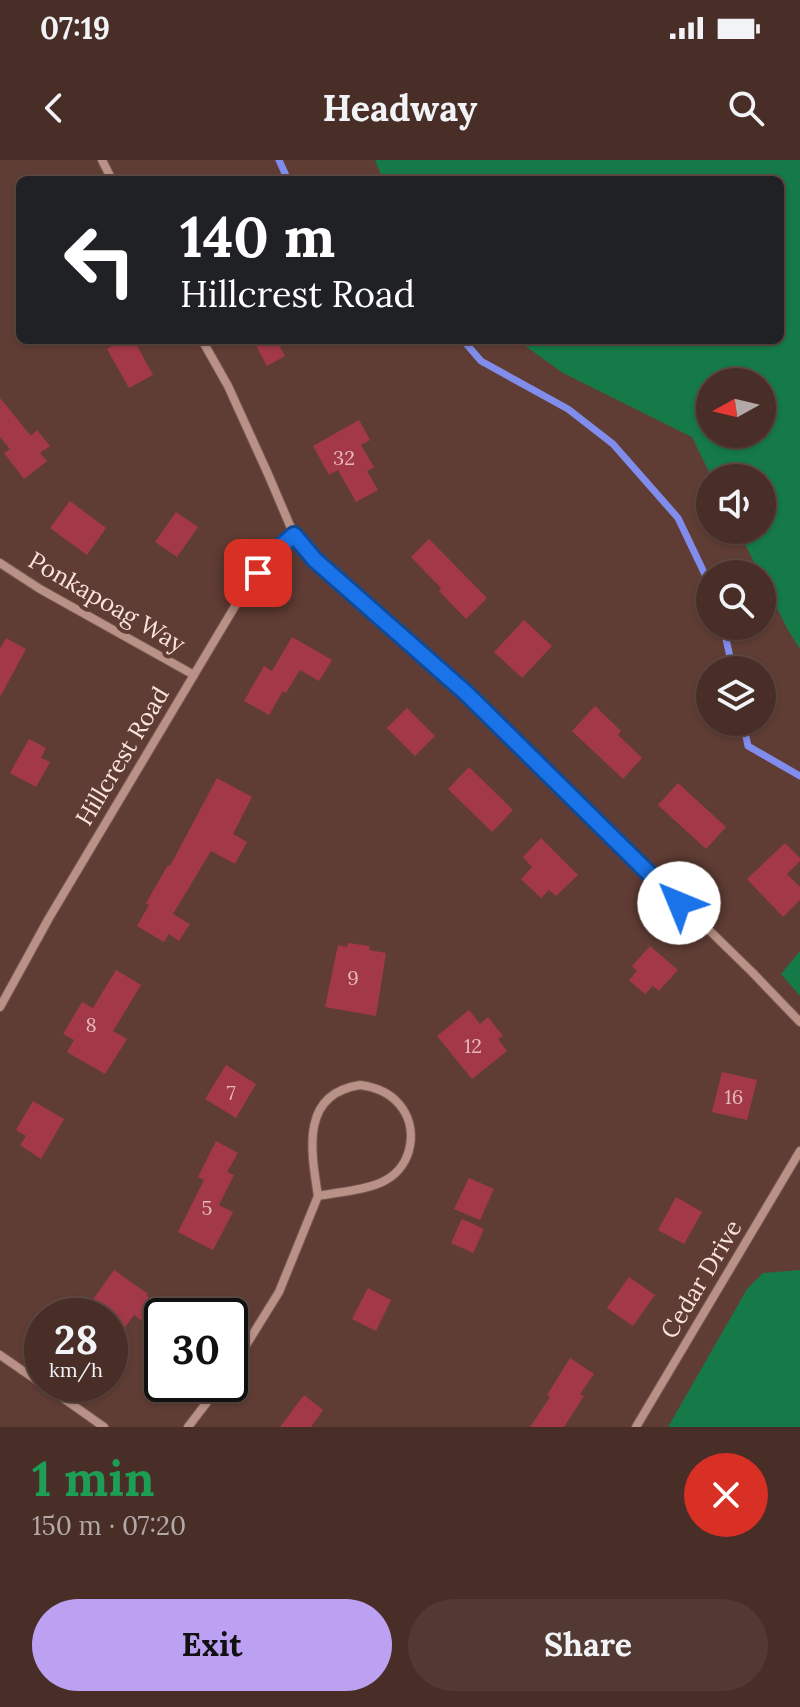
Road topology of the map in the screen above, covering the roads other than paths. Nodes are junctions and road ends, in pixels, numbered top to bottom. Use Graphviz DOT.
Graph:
graph roads {
  1 [pos="204,344"];
  2 [pos="294,535"];
  3 [pos="0,563"];
  4 [pos="194,675"];
  5 [pos="0,1007"];
  6 [pos="800,1022"];
  7 [pos="800,1151"];
  8 [pos="318,1196"];
  9 [pos="248,1342"];
  10 [pos="0,1355"];
  11 [pos="24,1372"];
  12 [pos="68,1402"];
  13 [pos="207,1402"];
  14 [pos="104,1427"];
  15 [pos="188,1427"];
  16 [pos="636,1427"];
  1 -- 2 [label="street"];
  2 -- 4 [label="street, Hillcrest Road"];
  2 -- 6 [label="street"];
  3 -- 4 [label="street, Ponkapoag Way"];
  4 -- 5 [label="street, Hillcrest Road"];
  7 -- 16 [label="street, Cedar Drive"];
  8 -- 8 [label="street"];
  8 -- 9 [label="street"];
  10 -- 11 [label="street"];
  12 -- 14 [label="street"];
  13 -- 15 [label="street"];
}
